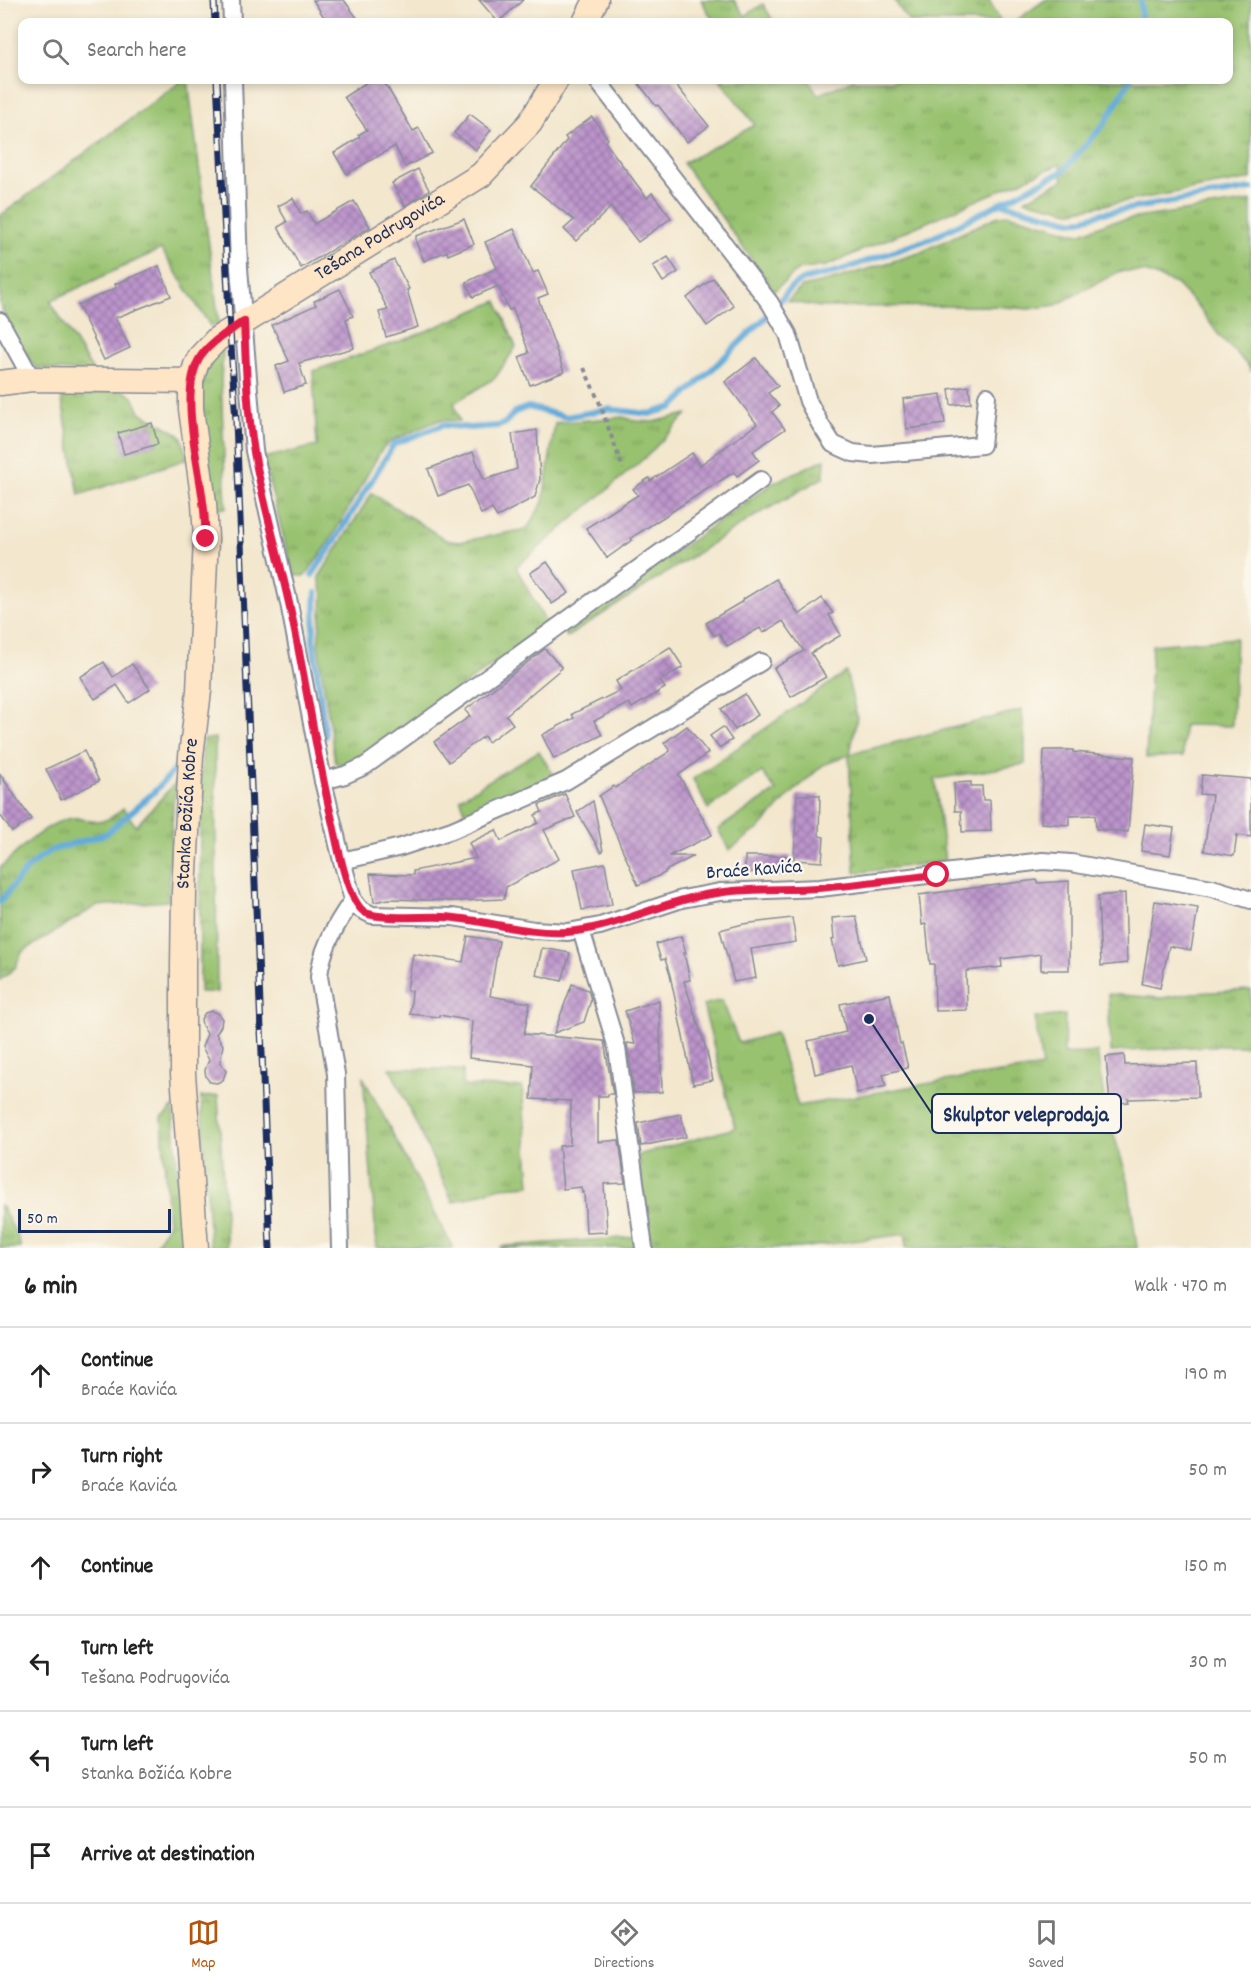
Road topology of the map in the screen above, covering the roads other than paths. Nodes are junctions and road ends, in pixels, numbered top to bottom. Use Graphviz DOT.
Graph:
graph roads {
  1 [pos="231,0"];
  2 [pos="596,0"];
  3 [pos="232,18"];
  4 [pos="587,18"];
  5 [pos="233,84"];
  6 [pos="554,84"];
  7 [pos="600,84"];
  8 [pos="0,321"];
  9 [pos="244,321"];
  10 [pos="32,379"];
  11 [pos="191,381"];
  12 [pos="0,383"];
  13 [pos="987,396"];
  14 [pos="761,480"];
  15 [pos="760,662"];
  16 [pos="323,781"];
  17 [pos="342,861"];
  18 [pos="353,900"];
  19 [pos="1251,900"];
  20 [pos="581,930"];
  21 [pos="196,1248"];
  22 [pos="340,1248"];
  23 [pos="644,1248"];
  1 -- 3 [label="street"];
  2 -- 4 [label="street"];
  5 -- 9 [label="street"];
  6 -- 9 [label="street, Tešana Podrugovića"];
  7 -- 13 [label="street"];
  8 -- 10 [label="street"];
  9 -- 11 [label="street, Tešana Podrugovića"];
  9 -- 16 [label="street"];
  10 -- 11 [label="street"];
  10 -- 12 [label="street"];
  11 -- 21 [label="street, Stanka Božića Kobre"];
  14 -- 16 [label="street"];
  15 -- 17 [label="street"];
  16 -- 17 [label="street"];
  17 -- 18 [label="street"];
  18 -- 20 [label="street, Braće Kavića"];
  18 -- 22 [label="street"];
  19 -- 20 [label="street, Braće Kavića"];
  20 -- 23 [label="street"];
}
